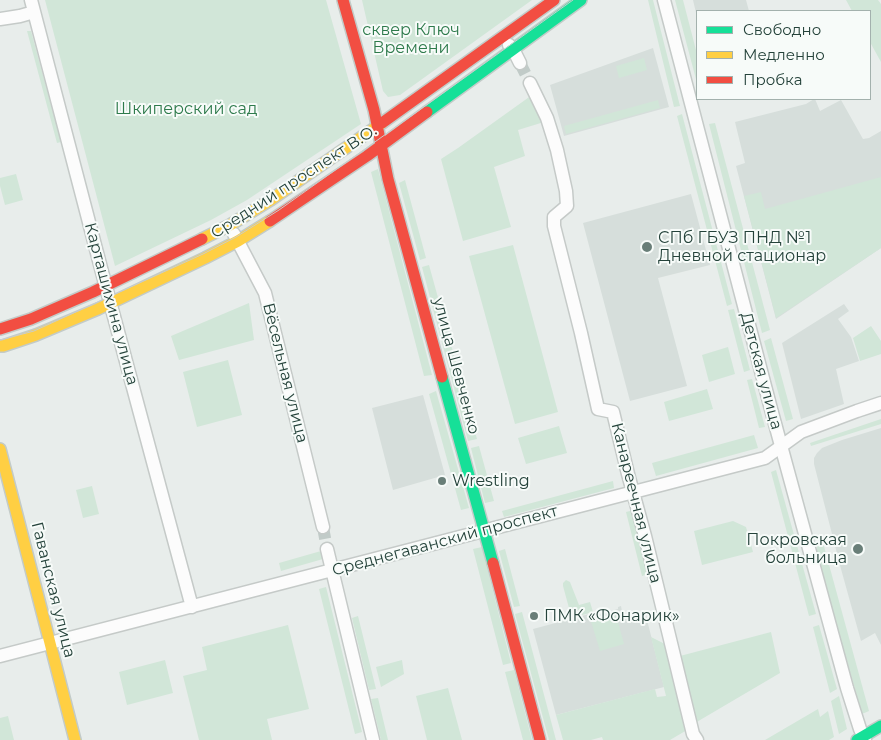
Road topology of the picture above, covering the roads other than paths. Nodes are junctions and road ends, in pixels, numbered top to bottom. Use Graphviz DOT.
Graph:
graph roads {
  1 [pos="343,0"];
  2 [pos="554,0"];
  3 [pos="581,0"];
  4 [pos="664,0"];
  5 [pos="33,6"];
  6 [pos="0,19"];
  7 [pos="503,36"];
  8 [pos="512,50"];
  9 [pos="520,63"];
  10 [pos="530,83"];
  11 [pos="377,127"];
  12 [pos="380,146"];
  13 [pos="230,225"];
  14 [pos="238,241"];
  15 [pos="106,286"];
  16 [pos="110,303"];
  17 [pos="0,329"];
  18 [pos="0,346"];
  19 [pos="881,403"];
  20 [pos="782,446"];
  21 [pos="0,449"];
  22 [pos="634,492"];
  23 [pos="323,527"];
  24 [pos="485,531"];
  25 [pos="328,548"];
  26 [pos="333,570"];
  27 [pos="192,607"];
  28 [pos="50,644"];
  29 [pos="0,656"];
  30 [pos="881,726"];
  31 [pos="862,739"];
  32 [pos="75,740"];
  33 [pos="373,740"];
  34 [pos="540,740"];
  35 [pos="697,740"];
  1 -- 11 [label="main road, улица Шевченко"];
  2 -- 7 [label="main road, Средний проспект В.О."];
  3 -- 8 [label="main road, Средний проспект В.О."];
  4 -- 20 [label="street, Детская улица"];
  5 -- 6 [label="street"];
  5 -- 15 [label="street, Карташихина улица"];
  7 -- 8 [label="street"];
  7 -- 11 [label="main road, Средний проспект В.О."];
  8 -- 9 [label="street"];
  8 -- 12 [label="main road, Средний проспект В.О."];
  10 -- 22 [label="street, Канареечная улица"];
  11 -- 12 [label="main road, улица Шевченко"];
  11 -- 13 [label="main road, Средний проспект В.О."];
  12 -- 14 [label="main road, Средний проспект В.О."];
  12 -- 24 [label="main road, улица Шевченко"];
  13 -- 14 [label="street, Вёсельная улица"];
  13 -- 15 [label="main road, Средний проспект В.О."];
  14 -- 16 [label="main road, Средний проспект В.О."];
  14 -- 23 [label="street, Вёсельная улица"];
  15 -- 16 [label="street, Карташихина улица"];
  15 -- 17 [label="main road, Средний проспект В.О."];
  16 -- 18 [label="main road, Средний проспект В.О."];
  16 -- 27 [label="street, Карташихина улица"];
  19 -- 20 [label="street, Среднегаванский проспект"];
  20 -- 22 [label="street, Среднегаванский проспект"];
  20 -- 31 [label="street, Детская улица"];
  21 -- 28 [label="main road, Гаванская улица"];
  22 -- 24 [label="street, Среднегаванский проспект"];
  22 -- 35 [label="street, Канареечная улица"];
  24 -- 26 [label="street, Среднегаванский проспект"];
  24 -- 34 [label="main road, улица Шевченко"];
  25 -- 26 [label="street"];
  26 -- 27 [label="street, Среднегаванский проспект"];
  26 -- 33 [label="street"];
  27 -- 28 [label="street, Среднегаванский проспект"];
  28 -- 29 [label="street, Среднегаванский проспект"];
  28 -- 32 [label="main road, Гаванская улица"];
  30 -- 31 [label="main road"];
}
